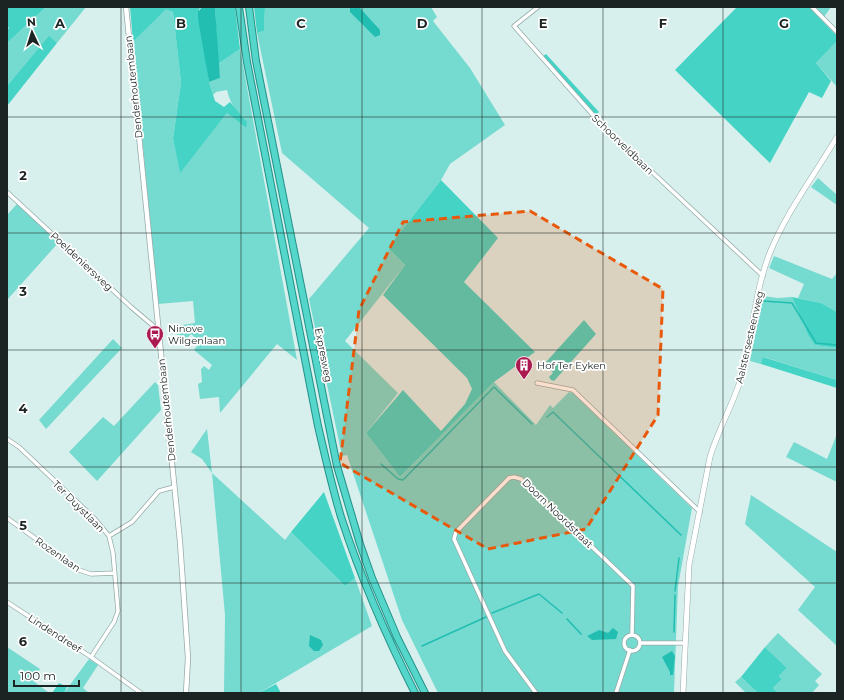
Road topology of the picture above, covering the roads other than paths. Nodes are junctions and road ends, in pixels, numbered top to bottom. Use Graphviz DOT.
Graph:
graph roads {
  1 [pos="126,7"];
  2 [pos="239,7"];
  3 [pos="248,7"];
  4 [pos="538,7"];
  5 [pos="812,7"];
  6 [pos="837,32"];
  7 [pos="837,137"];
  8 [pos="7,192"];
  9 [pos="763,276"];
  10 [pos="157,329"];
  11 [pos="537,383"];
  12 [pos="7,439"];
  13 [pos="174,488"];
  14 [pos="700,512"];
  15 [pos="7,518"];
  16 [pos="109,536"];
  17 [pos="115,573"];
  18 [pos="7,602"];
  19 [pos="632,634"];
  20 [pos="640,643"];
  21 [pos="685,644"];
  22 [pos="630,650"];
  23 [pos="91,657"];
  24 [pos="141,693"];
  25 [pos="186,693"];
  26 [pos="415,693"];
  27 [pos="425,693"];
  28 [pos="536,693"];
  29 [pos="616,693"];
  30 [pos="683,693"];
  1 -- 10 [label="street, Denderhoutembaan"];
  2 -- 26 [label="highway, Expresweg"];
  3 -- 27 [label="highway, Expresweg"];
  4 -- 9 [label="street, Schoorveldbaan"];
  5 -- 6 [label="street"];
  7 -- 9 [label="main road, Aalstersesteenweg"];
  8 -- 10 [label="street, Poeldeniersweg"];
  9 -- 14 [label="main road, Aalstersesteenweg"];
  10 -- 13 [label="street, Denderhoutembaan"];
  11 -- 14 [label="street"];
  12 -- 16 [label="street, Ter Duystlaan"];
  13 -- 16 [label="street"];
  13 -- 25 [label="street, Denderhoutembaan"];
  14 -- 21 [label="main road, Aalstersesteenweg"];
  15 -- 17 [label="street, Rozenlaan"];
  16 -- 17 [label="street, Ter Duystlaan"];
  17 -- 23 [label="street, Ter Duystlaan"];
  18 -- 23 [label="street, Lindendreef"];
  19 -- 20 [label="street"];
  19 -- 22 [label="street"];
  19 -- 28 [label="street, Doorn Noordstraat"];
  20 -- 21 [label="street"];
  20 -- 22 [label="street"];
  21 -- 30 [label="main road, Aalstersesteenweg"];
  22 -- 29 [label="street"];
  23 -- 24 [label="street, Lindendreef"];
}
